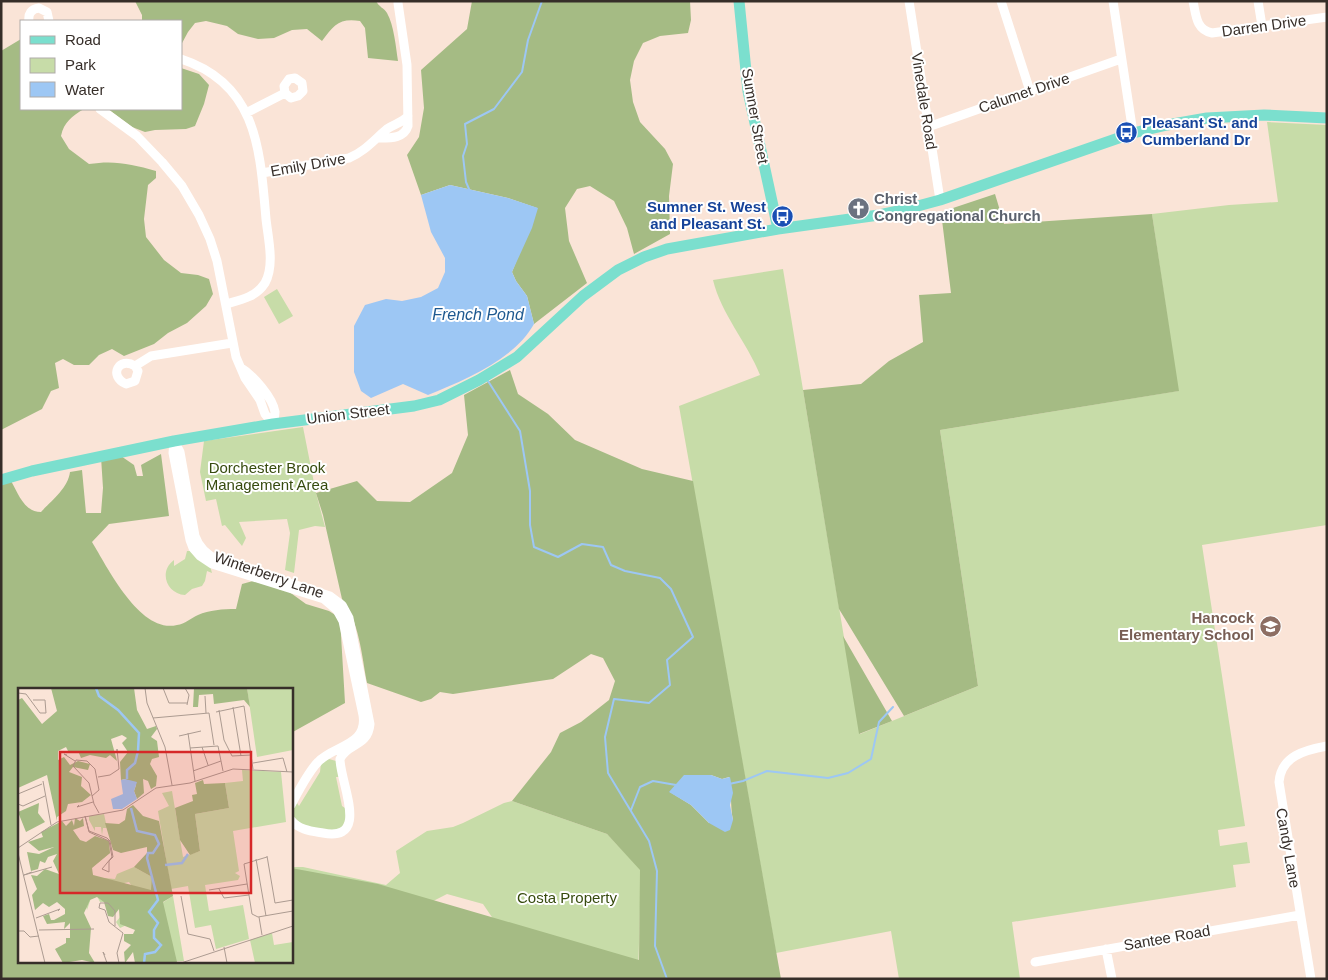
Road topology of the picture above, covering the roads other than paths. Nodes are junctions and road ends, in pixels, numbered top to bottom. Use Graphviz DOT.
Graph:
graph roads {
  1 [pos="739,1"];
  2 [pos="909,1"];
  3 [pos="1001,1"];
  4 [pos="1113,1"];
  5 [pos="1193,1"];
  6 [pos="1258,1"];
  7 [pos="397,2"];
  8 [pos="1327,17"];
  9 [pos="28,20"];
  10 [pos="49,20"];
  11 [pos="1262,26"];
  12 [pos="1121,59"];
  13 [pos="182,60"];
  14 [pos="1030,91"];
  15 [pos="285,92"];
  16 [pos="101,110"];
  17 [pos="246,113"];
  18 [pos="1327,118"];
  19 [pos="928,127"];
  20 [pos="1132,133"];
  21 [pos="262,173"];
  22 [pos="940,200"];
  23 [pos="778,229"];
  24 [pos="226,304"];
  25 [pos="232,343"];
  26 [pos="135,366"];
  27 [pos="273,424"];
  28 [pos="174,442"];
  29 [pos="1,480"];
  30 [pos="276,581"];
  31 [pos="1327,746"];
  32 [pos="330,754"];
  33 [pos="340,759"];
  34 [pos="292,803"];
  35 [pos="292,821"];
  36 [pos="1300,915"];
  37 [pos="1106,949"];
  38 [pos="1035,962"];
  39 [pos="1112,979"];
  40 [pos="1311,979"];
  1 -- 23 [label="main road, Sumner Street"];
  2 -- 19 [label="street, Vinedale Road"];
  3 -- 14 [label="street"];
  4 -- 12 [label="street"];
  5 -- 11 [label="street, Darren Drive"];
  6 -- 11 [label="street"];
  7 -- 21 [label="street, Emily Drive"];
  8 -- 11 [label="street, Darren Drive"];
  9 -- 10 [label="street"];
  12 -- 14 [label="street, Calumet Drive"];
  12 -- 20 [label="street"];
  13 -- 17 [label="street"];
  14 -- 19 [label="street, Calumet Drive"];
  15 -- 17 [label="street"];
  16 -- 24 [label="street"];
  17 -- 21 [label="street"];
  18 -- 20 [label="main road, Union Street"];
  19 -- 22 [label="street, Vinedale Road"];
  20 -- 22 [label="main road, Union Street"];
  21 -- 24 [label="street"];
  22 -- 23 [label="main road, Union Street"];
  23 -- 27 [label="main road, Union Street"];
  24 -- 25 [label="street"];
  25 -- 26 [label="street"];
  25 -- 27 [label="street"];
  27 -- 28 [label="main road, Union Street"];
  28 -- 29 [label="main road, Union Street"];
  28 -- 30 [label="street, Winterberry Lane"];
  30 -- 32 [label="street, Winterberry Lane"];
  30 -- 33 [label="street, Winterberry Lane"];
  31 -- 36 [label="street, Candy Lane"];
  32 -- 33 [label="street"];
  32 -- 34 [label="street, Winterberry Lane"];
  33 -- 35 [label="street"];
  36 -- 37 [label="street, Santee Road"];
  36 -- 40 [label="street, Candy Lane"];
  37 -- 38 [label="street, Santee Road"];
  37 -- 39 [label="street"];
}
